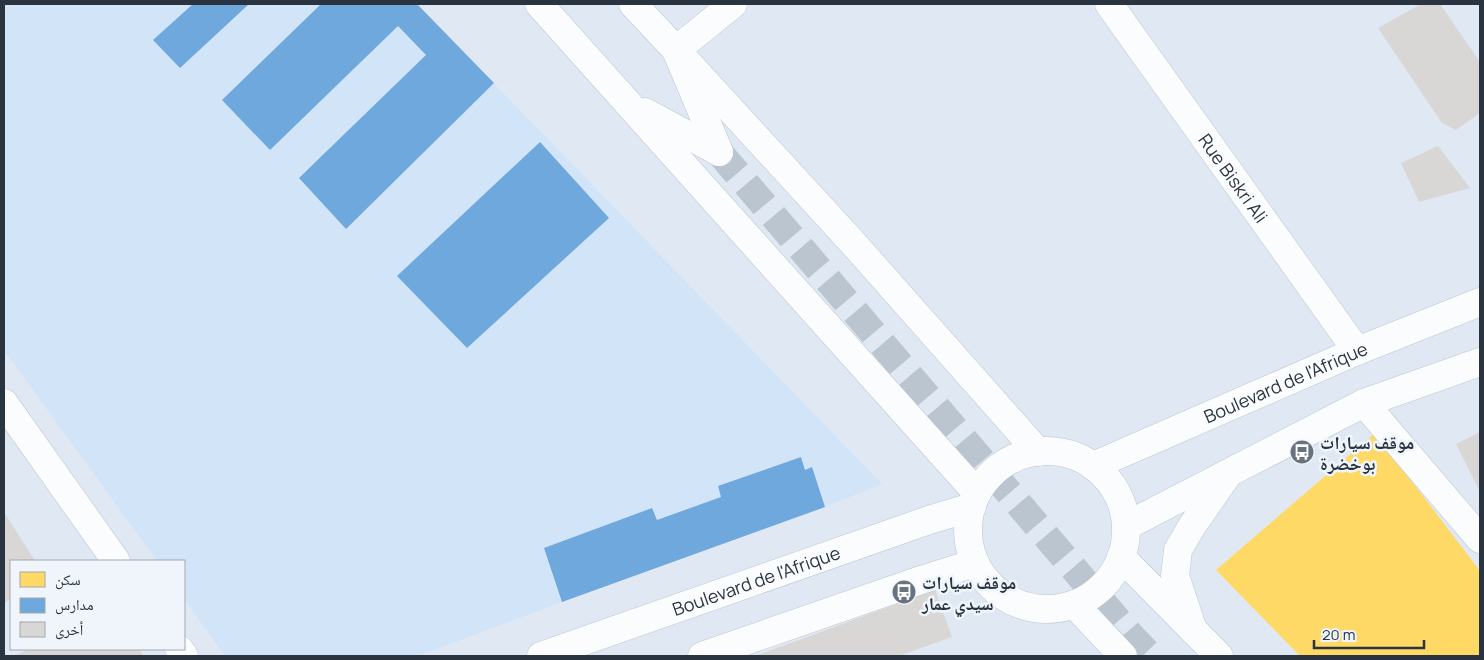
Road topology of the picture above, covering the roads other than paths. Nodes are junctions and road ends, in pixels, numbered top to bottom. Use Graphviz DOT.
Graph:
graph roads {
  1 [pos="539,4"];
  2 [pos="633,4"];
  3 [pos="733,4"];
  4 [pos="1109,4"];
  5 [pos="676,50"];
  6 [pos="628,103"];
  7 [pos="1480,302"];
  8 [pos="1357,351"];
  9 [pos="1480,362"];
  10 [pos="4,402"];
  11 [pos="1364,404"];
  12 [pos="1038,452"];
  13 [pos="1093,466"];
  14 [pos="1228,474"];
  15 [pos="975,500"];
  16 [pos="1126,526"];
  17 [pos="1480,539"];
  18 [pos="1121,557"];
  19 [pos="115,560"];
  20 [pos="975,563"];
  21 [pos="1074,604"];
  22 [pos="1193,630"];
  23 [pos="541,656"];
  24 [pos="702,656"];
  25 [pos="1124,656"];
  26 [pos="1219,656"];
  1 -- 6 [label="main road"];
  2 -- 5 [label="main road"];
  3 -- 5 [label="main road"];
  4 -- 8 [label="main road, Rue Biskri Ali"];
  5 -- 6 [label="main road"];
  5 -- 12 [label="main road"];
  6 -- 15 [label="main road"];
  7 -- 8 [label="main road, Boulevard de l'Afrique"];
  8 -- 13 [label="main road, Boulevard de l'Afrique"];
  9 -- 11 [label="main road"];
  10 -- 19 [label="main road"];
  11 -- 14 [label="main road"];
  11 -- 17 [label="main road"];
  12 -- 13 [label="main road"];
  12 -- 15 [label="main road"];
  13 -- 16 [label="main road"];
  14 -- 16 [label="main road"];
  14 -- 22 [label="main road"];
  15 -- 20 [label="main road"];
  15 -- 23 [label="main road, Boulevard de l'Afrique"];
  16 -- 18 [label="main road"];
  18 -- 21 [label="main road"];
  18 -- 22 [label="main road"];
  20 -- 21 [label="main road"];
  20 -- 24 [label="main road"];
  21 -- 25 [label="main road"];
  22 -- 26 [label="main road"];
}
